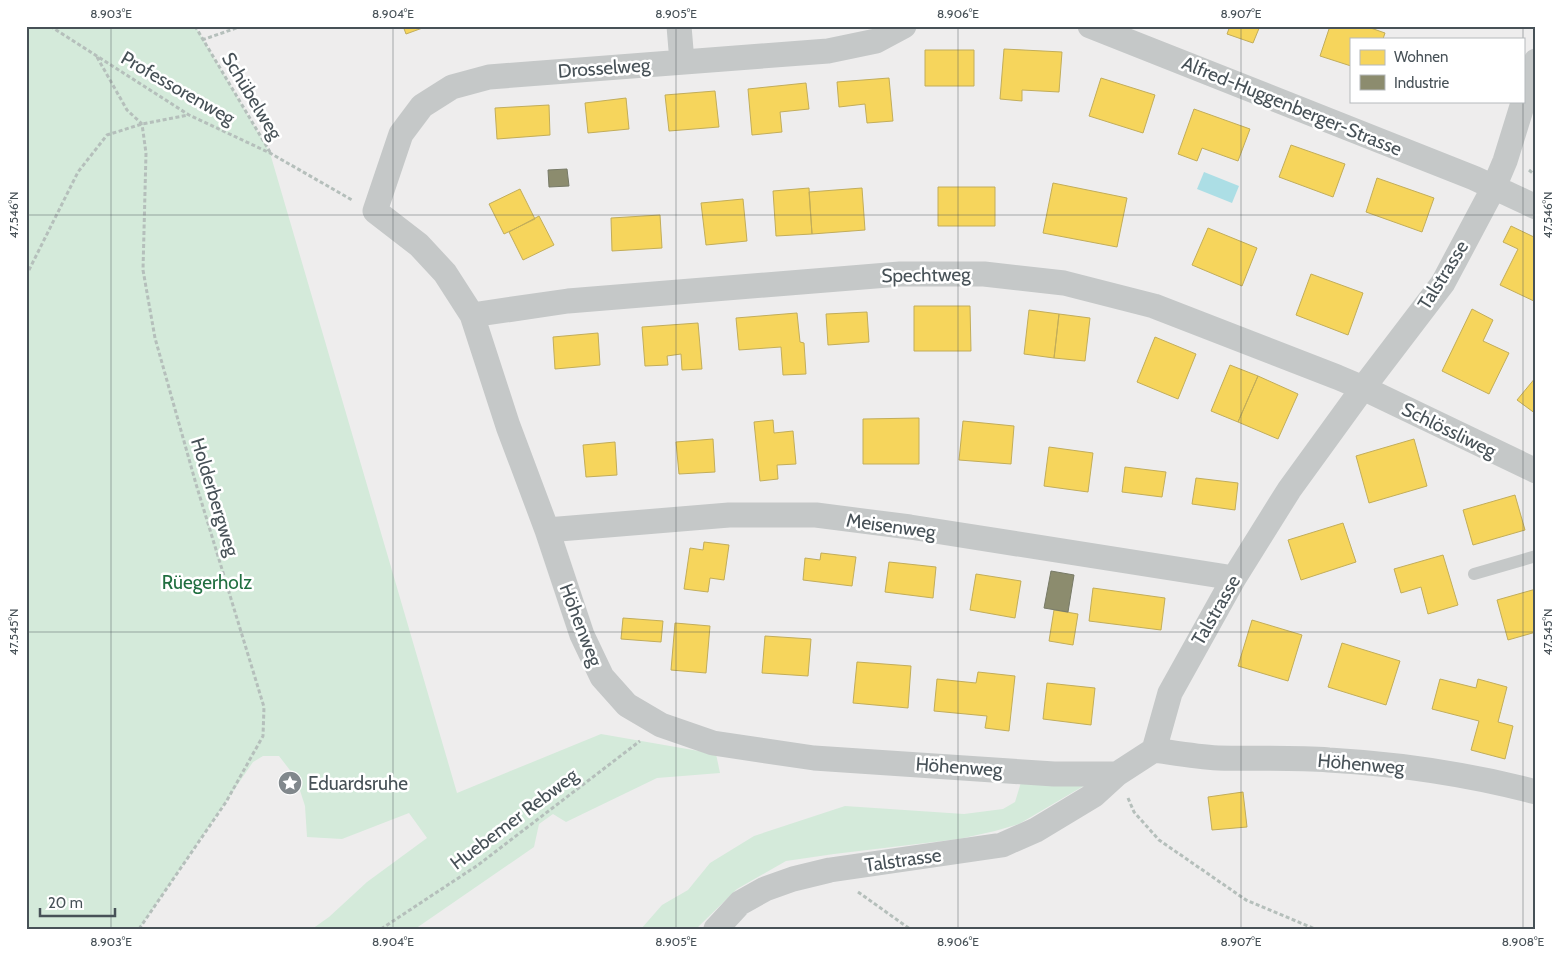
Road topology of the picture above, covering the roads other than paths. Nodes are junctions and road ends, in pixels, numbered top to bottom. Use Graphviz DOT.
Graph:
graph roads {
  1 [pos="680,26"];
  2 [pos="904,26"];
  3 [pos="1090,26"];
  4 [pos="1536,61"];
  5 [pos="682,62"];
  6 [pos="1524,100"];
  7 [pos="1523,102"];
  8 [pos="1494,187"];
  9 [pos="1536,207"];
  10 [pos="375,211"];
  11 [pos="472,315"];
  12 [pos="1363,388"];
  13 [pos="1536,472"];
  14 [pos="546,530"];
  15 [pos="1536,556"];
  16 [pos="1474,574"];
  17 [pos="1234,578"];
  18 [pos="1154,750"];
  19 [pos="1116,774"];
  20 [pos="1536,792"];
  21 [pos="716,929"];
  1 -- 5 [label="street"];
  2 -- 5 [label="street, Drosselweg"];
  3 -- 8 [label="street, Alfred-Huggenberger-Strasse"];
  4 -- 6 [label="street, Talstrasse"];
  5 -- 10 [label="street, Drosselweg"];
  7 -- 8 [label="street, Talstrasse"];
  8 -- 9 [label="street, Alfred-Huggenberger-Strasse"];
  8 -- 12 [label="street, Talstrasse"];
  10 -- 11 [label="street, Höhenweg"];
  11 -- 12 [label="street, Spechtweg"];
  11 -- 14 [label="street, Höhenweg"];
  12 -- 13 [label="street, Schlössliweg"];
  12 -- 17 [label="street, Talstrasse"];
  14 -- 17 [label="street, Meisenweg"];
  14 -- 19 [label="street, Höhenweg"];
  15 -- 16 [label="lane"];
  17 -- 18 [label="street, Talstrasse"];
  18 -- 19 [label="street, Talstrasse"];
  18 -- 20 [label="street, Höhenweg"];
  19 -- 21 [label="street, Talstrasse"];
}
